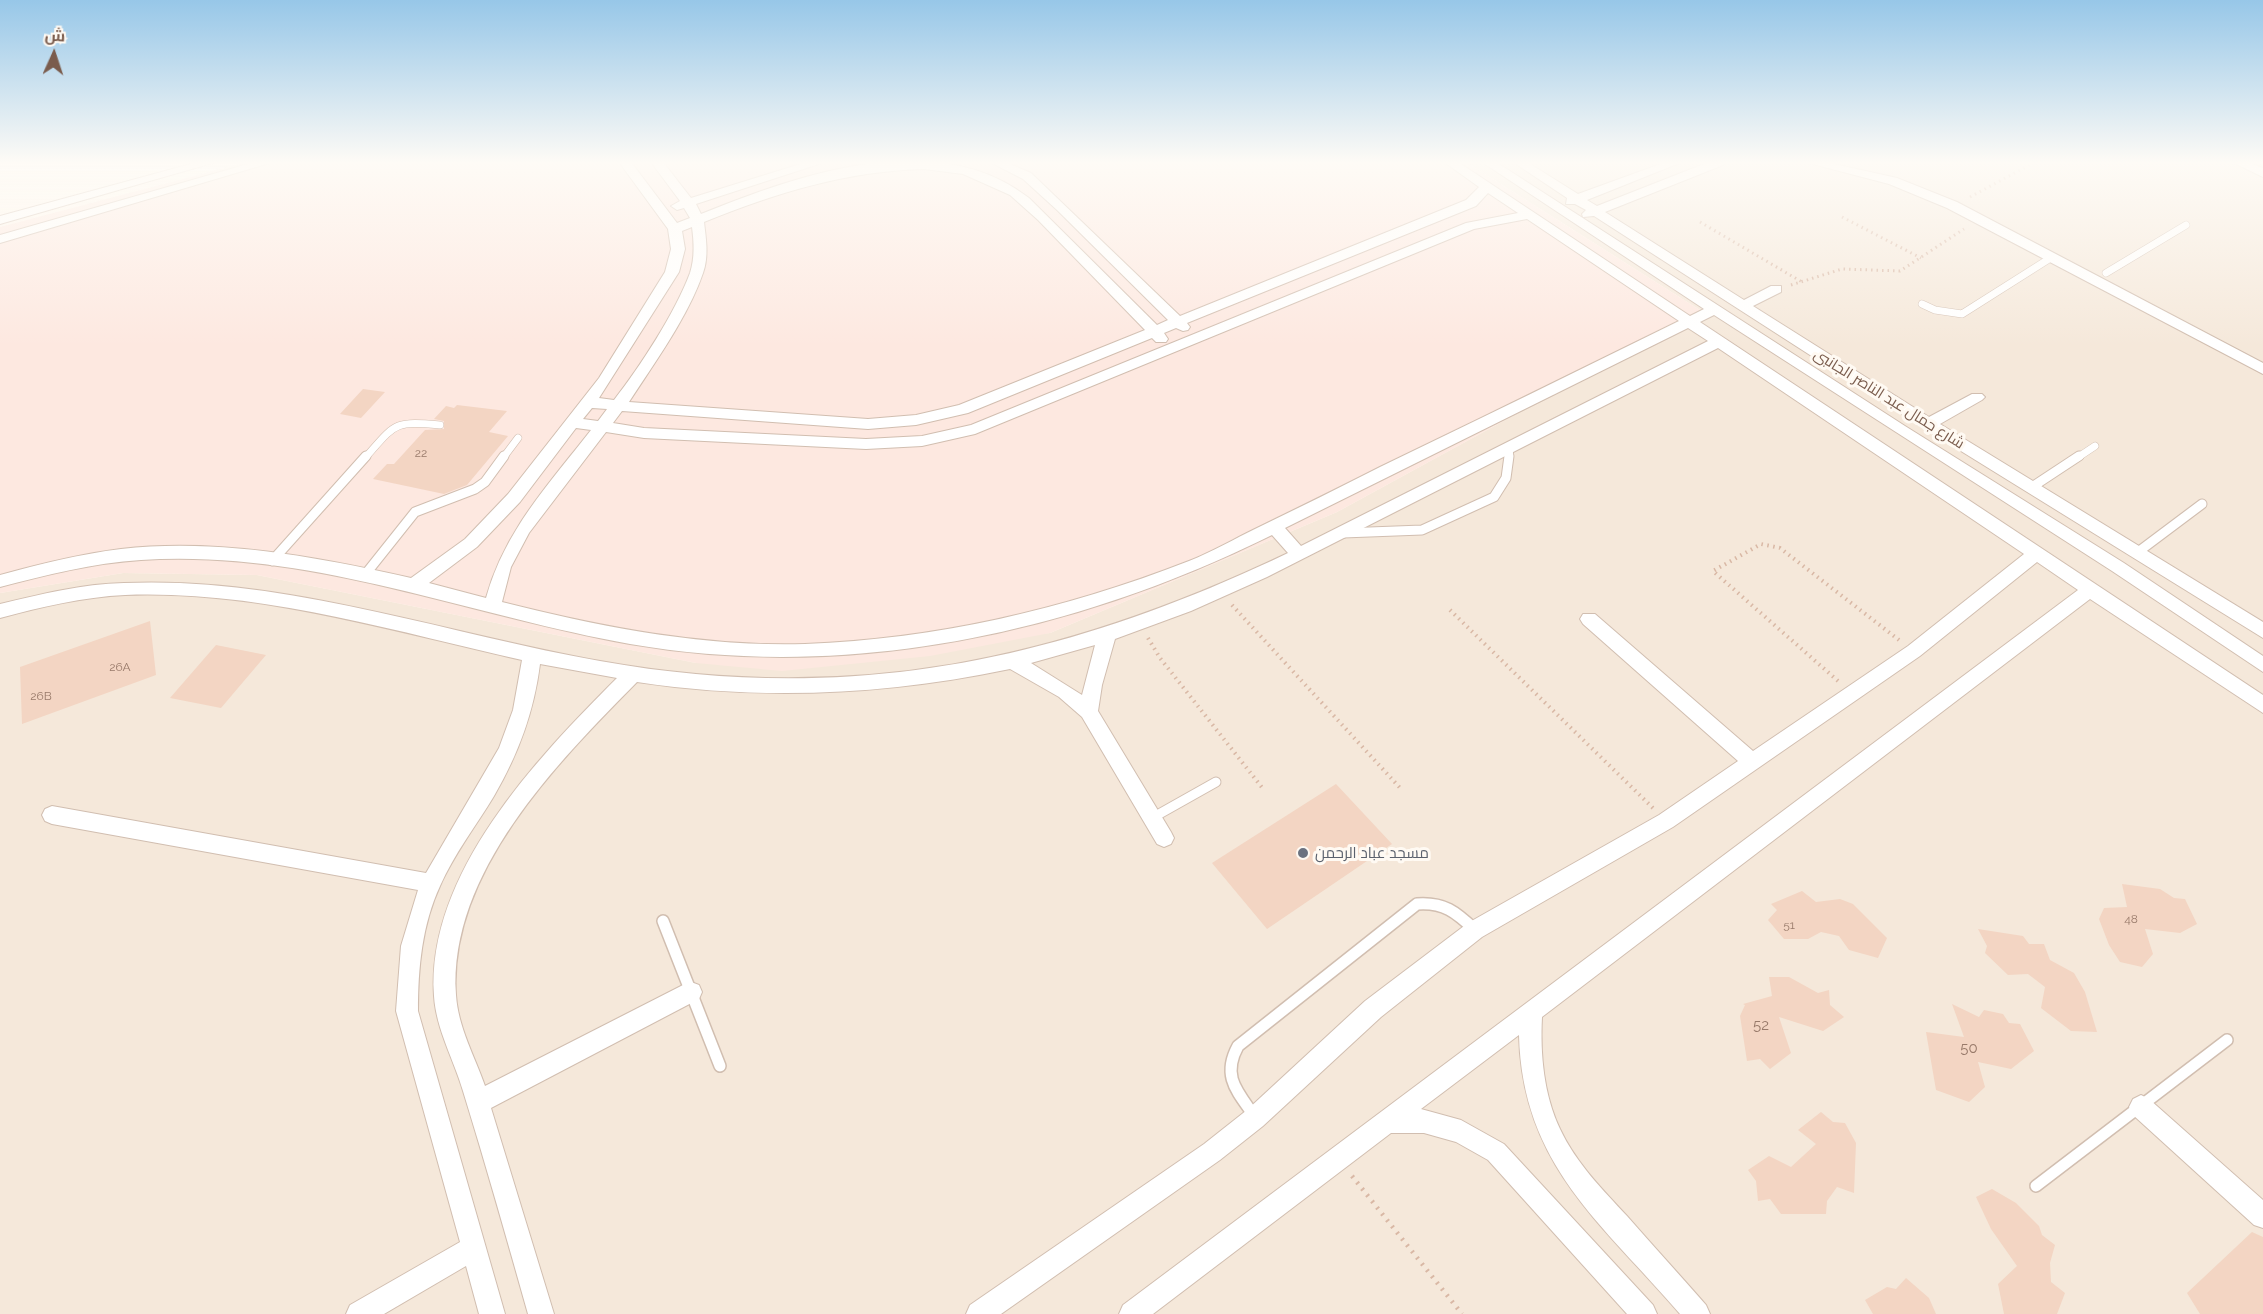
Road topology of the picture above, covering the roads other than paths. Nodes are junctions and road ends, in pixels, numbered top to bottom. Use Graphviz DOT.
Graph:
graph roads {
  1 [pos="52,223"];
  2 [pos="671,223"];
  3 [pos="689,223"];
  4 [pos="698,223"];
  5 [pos="1047,223"];
  6 [pos="1078,223"];
  7 [pos="1420,223"];
  8 [pos="1485,223"];
  9 [pos="1542,223"];
  10 [pos="1583,223"];
  11 [pos="1615,223"];
  12 [pos="1987,223"];
  13 [pos="2009,223"];
  14 [pos="2186,225"];
  15 [pos="675,229"];
  16 [pos="0,238"];
  17 [pos="2052,257"];
  18 [pos="2101,277"];
  19 [pos="1776,289"];
  20 [pos="1922,304"];
  21 [pos="1742,306"];
  22 [pos="1713,310"];
  23 [pos="1177,321"];
  24 [pos="1688,322"];
  25 [pos="1154,332"];
  26 [pos="1196,339"];
  27 [pos="1718,342"];
  28 [pos="1169,350"];
  29 [pos="2263,355"];
  30 [pos="2263,369"];
  31 [pos="1977,397"];
  32 [pos="587,402"];
  33 [pos="619,406"];
  34 [pos="1924,421"];
  35 [pos="572,422"];
  36 [pos="440,425"];
  37 [pos="602,429"];
  38 [pos="1900,430"];
  39 [pos="518,438"];
  40 [pos="2095,446"];
  41 [pos="1510,447"];
  42 [pos="2032,487"];
  43 [pos="2202,504"];
  44 [pos="1275,528"];
  45 [pos="1341,533"];
  46 [pos="2038,552"];
  47 [pos="2138,552"];
  48 [pos="1299,554"];
  49 [pos="272,561"];
  50 [pos="2118,567"];
  51 [pos="364,576"];
  52 [pos="0,581"];
  53 [pos="413,586"];
  54 [pos="2091,589"];
  55 [pos="30,603"];
  56 [pos="492,606"];
  57 [pos="0,611"];
  58 [pos="1589,619"];
  59 [pos="0,623"];
  60 [pos="2263,631"];
  61 [pos="1107,635"];
  62 [pos="532,656"];
  63 [pos="1012,662"];
  64 [pos="2263,665"];
  65 [pos="632,675"];
  66 [pos="2263,705"];
  67 [pos="1089,712"];
  68 [pos="1752,762"];
  69 [pos="1216,782"];
  70 [pos="52,815"];
  71 [pos="1152,818"];
  72 [pos="1164,838"];
  73 [pos="431,883"];
  74 [pos="663,921"];
  75 [pos="1475,930"];
  76 [pos="691,992"];
  77 [pos="1531,1011"];
  78 [pos="2227,1040"];
  79 [pos="720,1066"];
  80 [pos="478,1102"];
  81 [pos="2141,1107"];
  82 [pos="1255,1118"];
  83 [pos="1388,1121"];
  84 [pos="2036,1186"];
  85 [pos="2263,1216"];
  86 [pos="474,1248"];
  87 [pos="359,1314"];
  88 [pos="492,1314"];
  89 [pos="541,1314"];
  90 [pos="979,1314"];
  91 [pos="1132,1314"];
  92 [pos="1644,1314"];
  93 [pos="1697,1314"];
  1 -- 16 [label="street"];
  2 -- 15 [label="street"];
  3 -- 15 [label="street"];
  4 -- 33 [label="street"];
  5 -- 25 [label="street"];
  6 -- 23 [label="street"];
  7 -- 23 [label="street"];
  8 -- 26 [label="street"];
  9 -- 24 [label="street"];
  10 -- 22 [label="street"];
  11 -- 21 [label="street, شارع جمال عبد الناصر الجانبى"];
  12 -- 17 [label="street"];
  13 -- 18 [label="street"];
  14 -- 18 [label="lane"];
  15 -- 32 [label="street"];
  17 -- 18 [label="street"];
  17 -- 20 [label="lane"];
  18 -- 29 [label="street"];
  18 -- 30 [label="street"];
  19 -- 21 [label="street"];
  21 -- 34 [label="street, شارع جمال عبد الناصر الجانبى"];
  22 -- 24 [label="street"];
  22 -- 38 [label="street"];
  23 -- 25 [label="street"];
  23 -- 26 [label="street"];
  24 -- 27 [label="street"];
  24 -- 44 [label="street"];
  25 -- 28 [label="street"];
  25 -- 33 [label="street"];
  26 -- 28 [label="street"];
  27 -- 41 [label="street"];
  27 -- 46 [label="street"];
  28 -- 37 [label="street"];
  31 -- 34 [label="street"];
  32 -- 33 [label="street"];
  32 -- 35 [label="street"];
  33 -- 37 [label="street"];
  34 -- 38 [label="street"];
  34 -- 42 [label="street, شارع جمال عبد الناصر الجانبى"];
  35 -- 37 [label="street"];
  35 -- 53 [label="street"];
  36 -- 49 [label="lane"];
  37 -- 56 [label="street"];
  38 -- 50 [label="street"];
  39 -- 51 [label="lane"];
  40 -- 42 [label="lane"];
  41 -- 45 [label="street"];
  41 -- 45 [label="lane"];
  42 -- 47 [label="street, شارع جمال عبد الناصر الجانبى"];
  43 -- 47 [label="lane"];
  44 -- 48 [label="street"];
  44 -- 56 [label="street"];
  45 -- 48 [label="street"];
  46 -- 54 [label="street"];
  46 -- 68 [label="street"];
  47 -- 50 [label="street"];
  47 -- 60 [label="street, شارع جمال عبد الناصر الجانبى"];
  48 -- 61 [label="street"];
  49 -- 51 [label="street"];
  49 -- 52 [label="street"];
  50 -- 64 [label="street"];
  51 -- 53 [label="street"];
  53 -- 56 [label="street"];
  54 -- 66 [label="street"];
  54 -- 77 [label="street"];
  55 -- 57 [label="street"];
  55 -- 59 [label="street"];
  55 -- 62 [label="street"];
  58 -- 68 [label="street"];
  61 -- 63 [label="street"];
  61 -- 67 [label="street"];
  62 -- 65 [label="street"];
  62 -- 73 [label="street"];
  63 -- 65 [label="street"];
  63 -- 67 [label="street"];
  65 -- 80 [label="street"];
  67 -- 71 [label="street"];
  68 -- 75 [label="street"];
  69 -- 71 [label="lane"];
  70 -- 73 [label="street"];
  71 -- 72 [label="street"];
  73 -- 86 [label="street"];
  74 -- 76 [label="lane"];
  75 -- 82 [label="street"];
  75 -- 82 [label="lane"];
  76 -- 79 [label="lane"];
  76 -- 80 [label="street"];
  77 -- 83 [label="street"];
  77 -- 93 [label="street"];
  78 -- 81 [label="lane"];
  80 -- 89 [label="street"];
  81 -- 84 [label="lane"];
  81 -- 85 [label="street"];
  82 -- 90 [label="street"];
  83 -- 91 [label="street"];
  83 -- 92 [label="street"];
  86 -- 87 [label="street"];
  86 -- 88 [label="street"];
}
